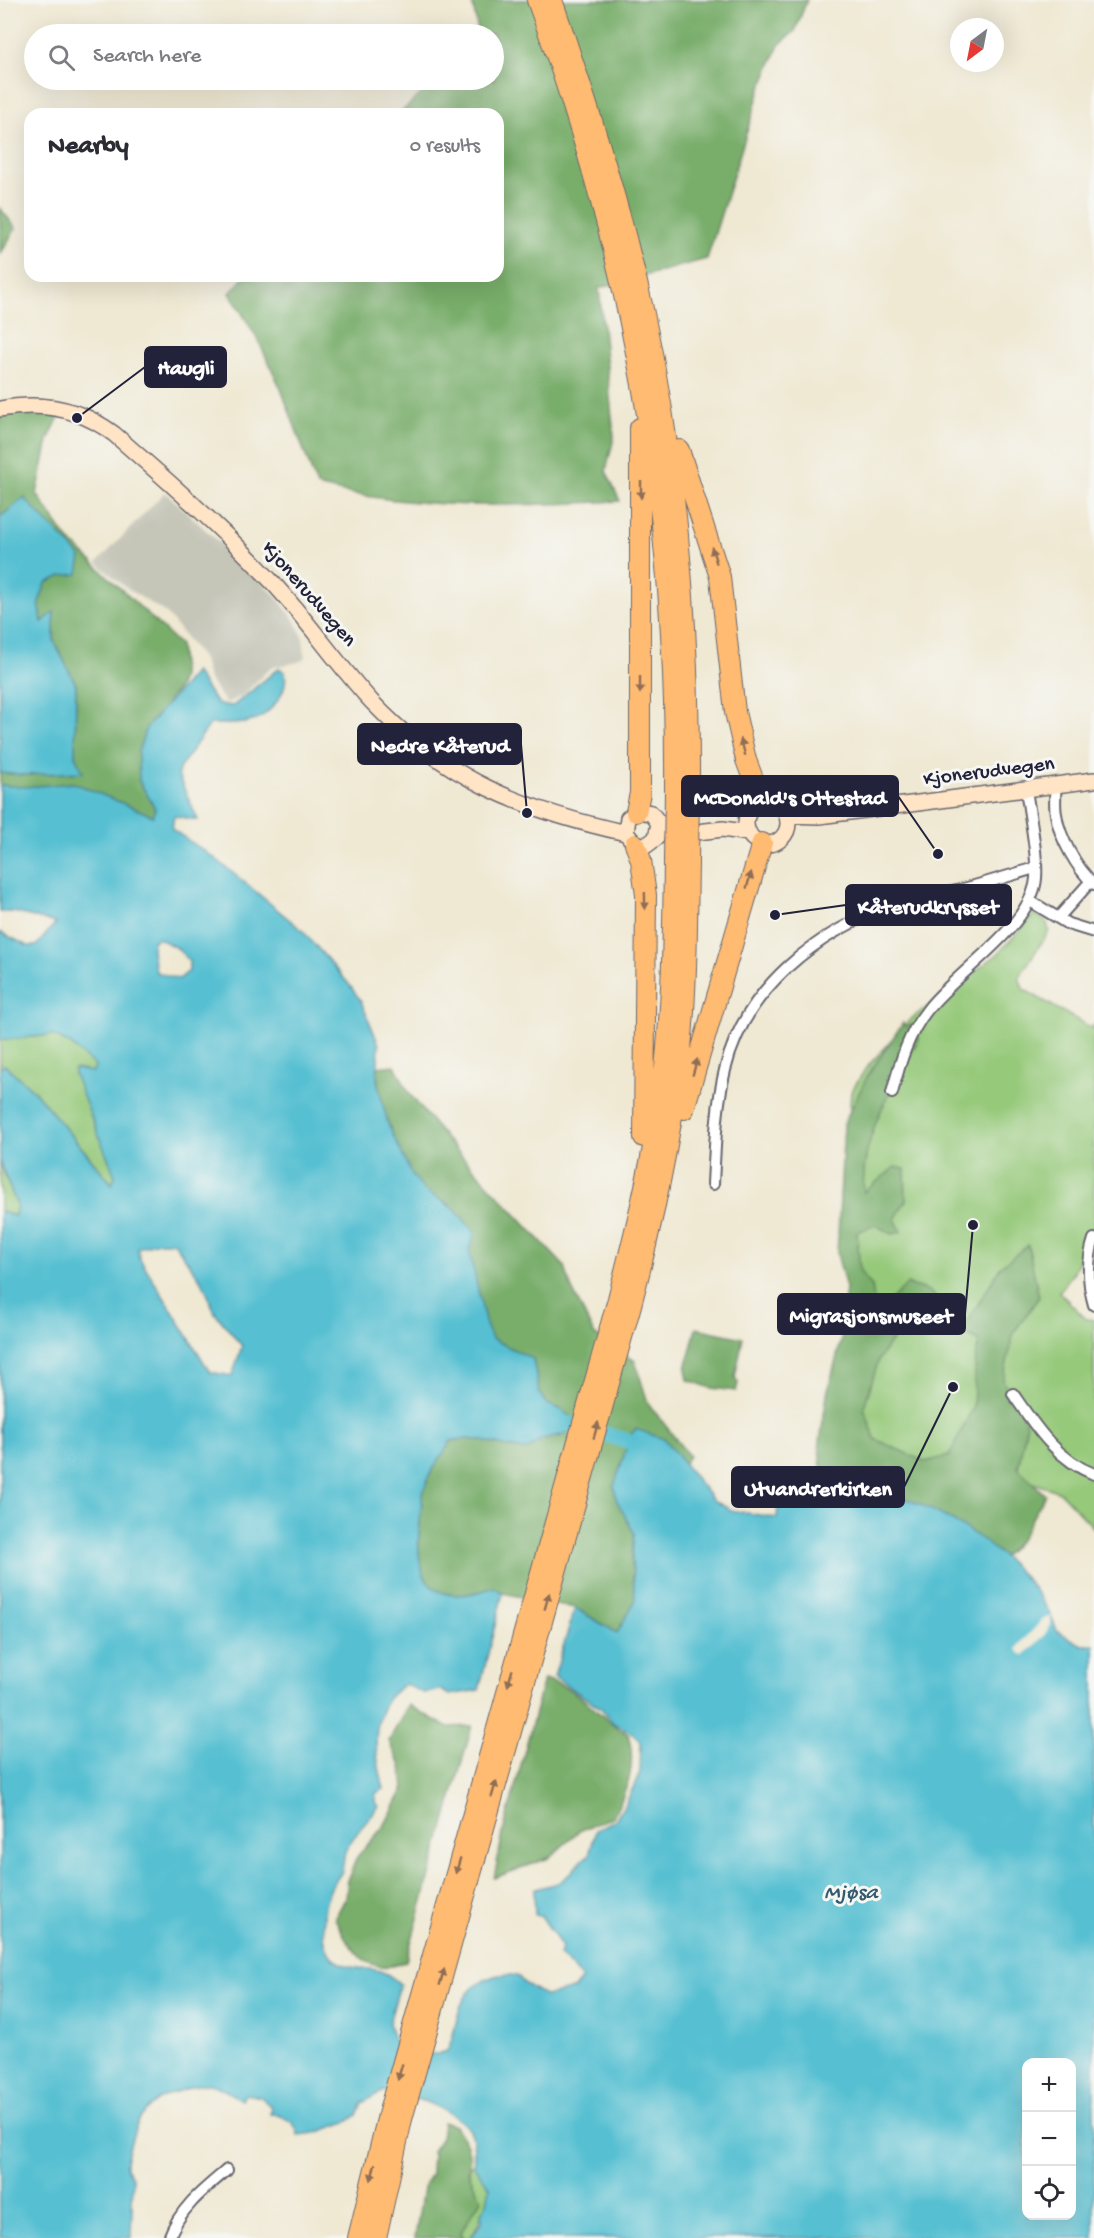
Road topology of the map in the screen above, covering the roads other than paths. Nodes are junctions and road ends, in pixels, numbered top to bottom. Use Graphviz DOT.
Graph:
graph roads {
  1 [pos="537,0"];
  2 [pos="552,0"];
  3 [pos="632,327"];
  4 [pos="657,381"];
  5 [pos="0,409"];
  6 [pos="1094,780"];
  7 [pos="1056,786"];
  8 [pos="1026,789"];
  9 [pos="682,792"];
  10 [pos="762,803"];
  11 [pos="747,817"];
  12 [pos="787,821"];
  13 [pos="631,827"];
  14 [pos="723,829"];
  15 [pos="657,830"];
  16 [pos="755,838"];
  17 [pos="1035,868"];
  18 [pos="1092,883"];
  19 [pos="1030,901"];
  20 [pos="1058,918"];
  21 [pos="1094,932"];
  22 [pos="892,1093"];
  23 [pos="713,1184"];
  24 [pos="648,1205"];
  25 [pos="1094,1239"];
  26 [pos="1094,1305"];
  27 [pos="1013,1394"];
  28 [pos="1094,1474"];
  29 [pos="395,2117"];
  30 [pos="227,2170"];
  31 [pos="169,2238"];
  32 [pos="358,2238"];
  33 [pos="376,2238"];
  1 -- 3 [label="highway"];
  2 -- 4 [label="highway"];
  3 -- 9 [label="highway"];
  3 -- 13 [label="highway, one-way"];
  4 -- 9 [label="highway"];
  10 -- 4 [label="highway, one-way"];
  5 -- 13 [label="main road, Kjonerudvegen"];
  6 -- 7 [label="main road, Kjonerudvegen"];
  7 -- 8 [label="main road, Kjonerudvegen"];
  7 -- 18 [label="street"];
  8 -- 12 [label="main road, Kjonerudvegen"];
  8 -- 17 [label="street"];
  9 -- 24 [label="highway, bridge"];
  10 -- 11 [label="main road, Kjonerudvegen"];
  10 -- 12 [label="main road"];
  11 -- 14 [label="main road, Kjonerudvegen"];
  11 -- 16 [label="main road"];
  12 -- 16 [label="main road, Kjonerudvegen"];
  13 -- 15 [label="main road"];
  13 -- 15 [label="main road, Kjonerudvegen"];
  13 -- 24 [label="highway, one-way"];
  14 -- 15 [label="main road, Kjonerudvegen"];
  14 -- 16 [label="main road, Kjonerudvegen"];
  24 -- 16 [label="highway, one-way"];
  17 -- 19 [label="street"];
  17 -- 23 [label="street"];
  18 -- 20 [label="street"];
  19 -- 20 [label="street"];
  19 -- 22 [label="street"];
  20 -- 21 [label="street"];
  24 -- 29 [label="highway"];
  25 -- 26 [label="street"];
  27 -- 28 [label="street"];
  29 -- 32 [label="highway, one-way"];
  29 -- 33 [label="highway"];
  30 -- 31 [label="street"];
}
